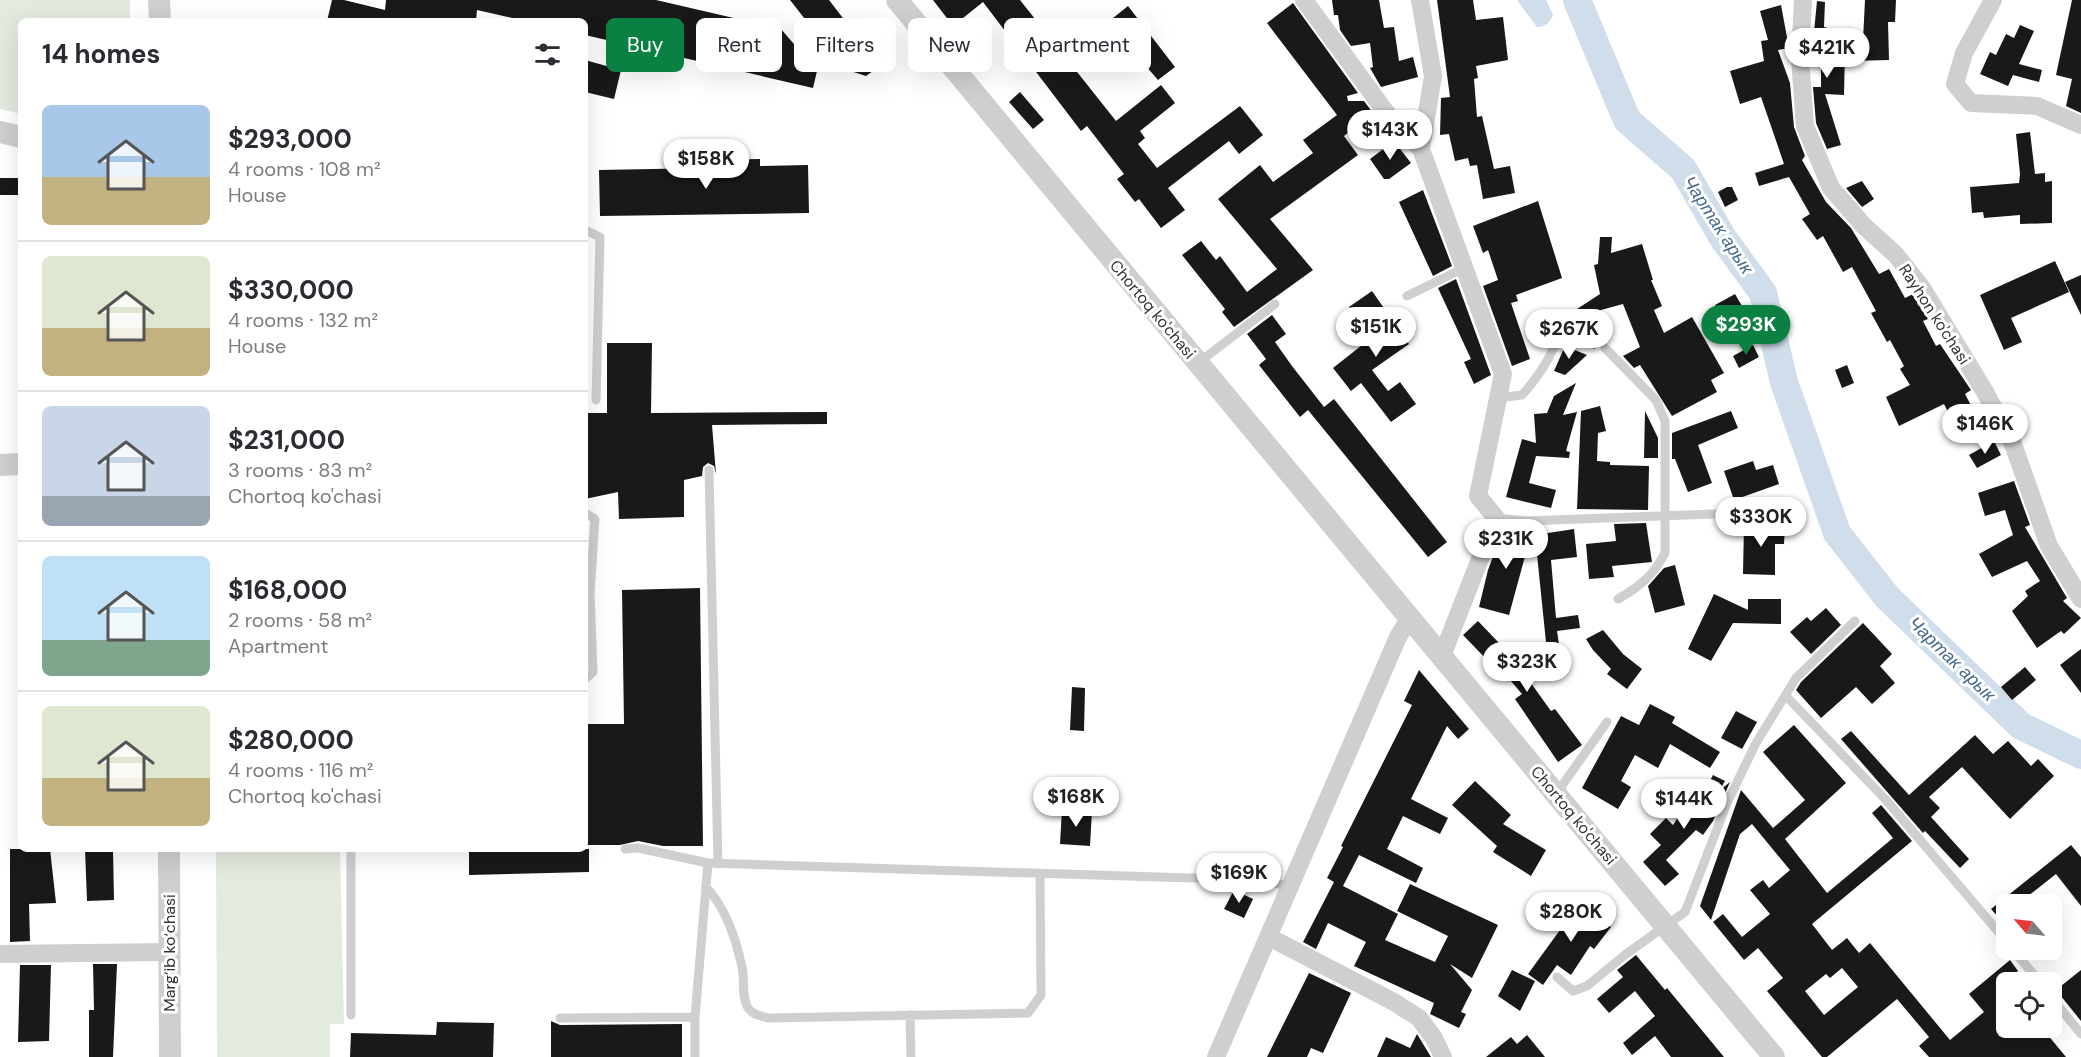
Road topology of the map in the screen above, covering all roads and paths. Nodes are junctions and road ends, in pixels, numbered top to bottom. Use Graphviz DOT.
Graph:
graph roads {
  1 [pos="159,0"];
  2 [pos="897,0"];
  3 [pos="1304,0"];
  4 [pos="1420,0"];
  5 [pos="1803,0"];
  6 [pos="1993,0"];
  7 [pos="160,18"];
  8 [pos="1385,112"];
  9 [pos="2081,125"];
  10 [pos="0,132"];
  11 [pos="18,136"];
  12 [pos="1354,138"];
  13 [pos="1421,148"];
  14 [pos="588,231"];
  15 [pos="1464,268"];
  16 [pos="1407,296"];
  17 [pos="1275,304"];
  18 [pos="1565,317"];
  19 [pos="1605,348"];
  20 [pos="1198,363"];
  21 [pos="1498,398"];
  22 [pos="596,400"];
  23 [pos="18,464"];
  24 [pos="0,465"];
  25 [pos="709,470"];
  26 [pos="1740,513"];
  27 [pos="588,515"];
  28 [pos="1664,516"];
  29 [pos="1496,518"];
  30 [pos="588,593"];
  31 [pos="1618,599"];
  32 [pos="2081,599"];
  33 [pos="1410,619"];
  34 [pos="1855,621"];
  35 [pos="1442,656"];
  36 [pos="588,677"];
  37 [pos="1786,696"];
  38 [pos="1606,722"];
  39 [pos="1556,794"];
  40 [pos="625,849"];
  41 [pos="169,852"];
  42 [pos="351,852"];
  43 [pos="708,863"];
  44 [pos="718,864"];
  45 [pos="1040,873"];
  46 [pos="1291,886"];
  47 [pos="706,887"];
  48 [pos="1665,926"];
  49 [pos="1996,929"];
  50 [pos="1269,937"];
  51 [pos="169,952"];
  52 [pos="0,954"];
  53 [pos="2021,960"];
  54 [pos="2032,972"];
  55 [pos="1557,977"];
  56 [pos="2062,1010"];
  57 [pos="351,1015"];
  58 [pos="910,1015"];
  59 [pos="695,1017"];
  60 [pos="560,1018"];
  61 [pos="2081,1034"];
  62 [pos="170,1057"];
  63 [pos="695,1057"];
  64 [pos="911,1057"];
  65 [pos="1216,1057"];
  66 [pos="1443,1057"];
  67 [pos="1774,1057"];
  1 -- 7 [label="street"];
  2 -- 20 [label="street, Chortoq ko'chasi"];
  3 -- 8 [label="street"];
  4 -- 13 [label="street"];
  5 -- 32 [label="street, Rayhon ko'chasi"];
  6 -- 9 [label="street"];
  8 -- 12 [label="lane"];
  8 -- 13 [label="street"];
  10 -- 11 [label="street"];
  13 -- 15 [label="street"];
  14 -- 22 [label="lane"];
  15 -- 16 [label="lane"];
  15 -- 21 [label="street"];
  17 -- 20 [label="lane"];
  18 -- 21 [label="lane"];
  19 -- 28 [label="lane"];
  20 -- 33 [label="street, Chortoq ko'chasi"];
  21 -- 29 [label="street"];
  23 -- 24 [label="street"];
  25 -- 44 [label="lane"];
  26 -- 28 [label="lane"];
  27 -- 30 [label="lane"];
  28 -- 29 [label="lane"];
  28 -- 31 [label="lane"];
  29 -- 35 [label="street"];
  30 -- 36 [label="lane"];
  33 -- 35 [label="street, Chortoq ko'chasi"];
  33 -- 46 [label="street"];
  34 -- 37 [label="lane"];
  35 -- 39 [label="street, Chortoq ko'chasi"];
  37 -- 48 [label="lane"];
  37 -- 49 [label="lane"];
  38 -- 39 [label="lane"];
  39 -- 48 [label="street, Chortoq ko'chasi"];
  40 -- 43 [label="lane"];
  41 -- 51 [label="street, Marg‘ib ko‘chasi"];
  42 -- 57 [label="lane"];
  43 -- 44 [label="lane"];
  43 -- 47 [label="lane"];
  44 -- 45 [label="lane"];
  45 -- 46 [label="lane"];
  45 -- 58 [label="lane"];
  46 -- 50 [label="street"];
  47 -- 58 [label="lane"];
  47 -- 59 [label="lane"];
  48 -- 55 [label="lane"];
  48 -- 67 [label="street, Chortoq ko'chasi"];
  50 -- 65 [label="street"];
  50 -- 66 [label="street"];
  51 -- 52 [label="street"];
  51 -- 62 [label="street, Marg‘ib ko‘chasi"];
  53 -- 54 [label="lane"];
  56 -- 61 [label="lane"];
  58 -- 64 [label="lane"];
  59 -- 60 [label="lane"];
  59 -- 63 [label="lane"];
}
